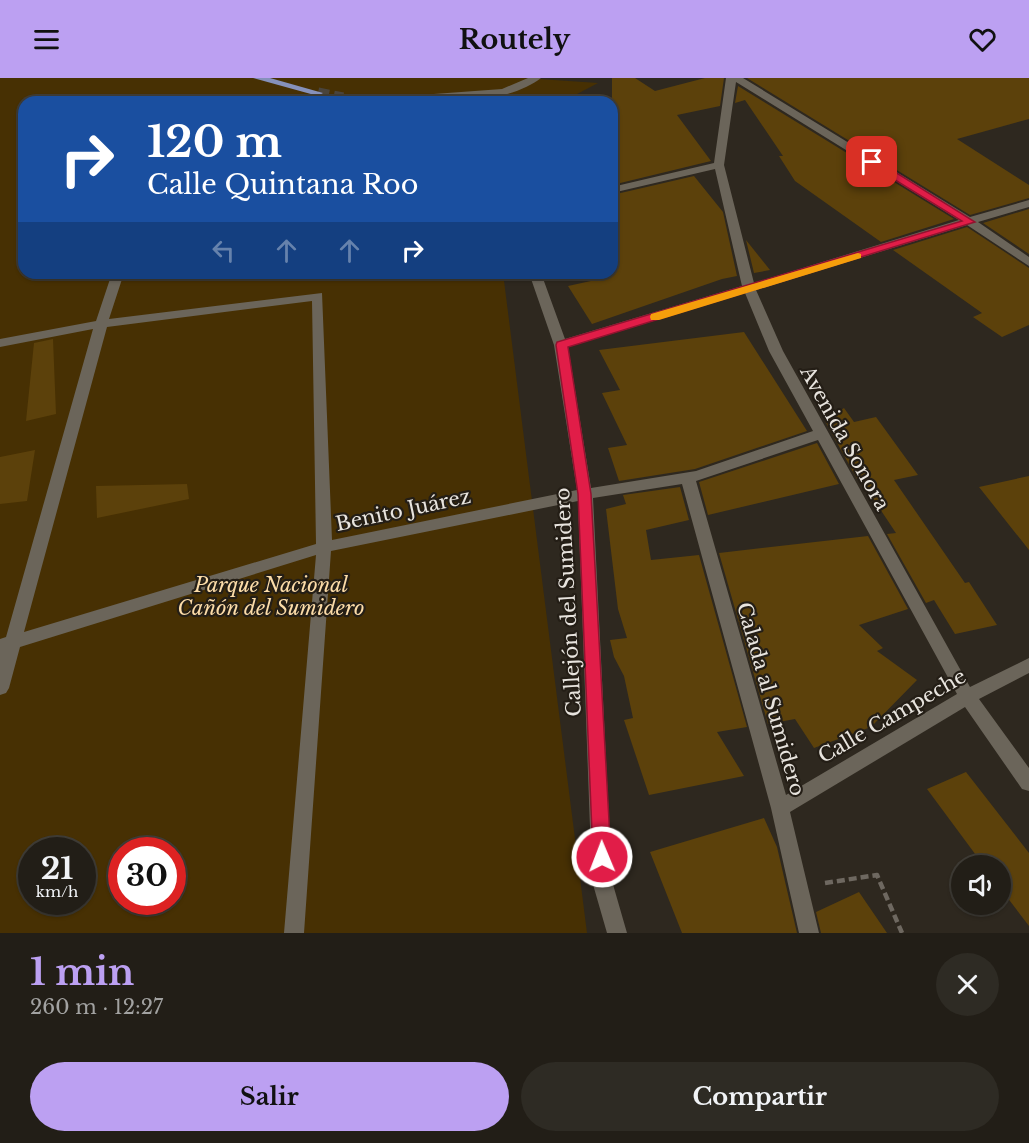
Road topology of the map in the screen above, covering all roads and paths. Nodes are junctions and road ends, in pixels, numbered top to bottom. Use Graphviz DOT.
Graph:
graph roads {
  1 [pos="258,78"];
  2 [pos="536,78"];
  3 [pos="731,78"];
  4 [pos="736,78"];
  5 [pos="318,93"];
  6 [pos="449,96"];
  7 [pos="719,165"];
  8 [pos="618,188"];
  9 [pos="1029,203"];
  10 [pos="970,222"];
  11 [pos="1029,262"];
  12 [pos="116,279"];
  13 [pos="538,279"];
  14 [pos="749,289"];
  15 [pos="101,324"];
  16 [pos="0,343"];
  17 [pos="561,345"];
  18 [pos="819,434"];
  19 [pos="687,478"];
  20 [pos="585,494"];
  21 [pos="324,547"];
  22 [pos="7,644"];
  23 [pos="1029,665"];
  24 [pos="0,688"];
  25 [pos="967,697"];
  26 [pos="1029,783"];
  27 [pos="780,808"];
  28 [pos="801,888"];
  29 [pos="294,933"];
  30 [pos="617,933"];
  31 [pos="809,933"];
  32 [pos="902,933"];
  1 -- 5 [label="main road"];
  2 -- 6 [label="street"];
  3 -- 7 [label="street, Avenida Sonora"];
  4 -- 10 [label="street"];
  7 -- 8 [label="street"];
  7 -- 14 [label="street, Avenida Sonora"];
  9 -- 10 [label="street"];
  10 -- 11 [label="street"];
  10 -- 14 [label="street"];
  12 -- 15 [label="street"];
  13 -- 17 [label="street, Callejón del Sumidero"];
  14 -- 17 [label="street"];
  14 -- 18 [label="street, Avenida Sonora"];
  15 -- 16 [label="street"];
  15 -- 21 [label="street"];
  15 -- 22 [label="street"];
  17 -- 20 [label="street, Callejón del Sumidero"];
  18 -- 19 [label="street, Benito Juárez"];
  18 -- 25 [label="street, Avenida Sonora"];
  19 -- 20 [label="street, Benito Juárez"];
  19 -- 27 [label="street, Calada al Sumidero"];
  20 -- 21 [label="street, Benito Juárez"];
  20 -- 30 [label="street, Callejón del Sumidero"];
  21 -- 22 [label="street, Benito Juárez"];
  21 -- 29 [label="street"];
  22 -- 24 [label="street"];
  23 -- 25 [label="street, Calle Campeche"];
  25 -- 26 [label="street, Avenida Sonora"];
  25 -- 27 [label="street, Calle Campeche"];
  27 -- 28 [label="street, Calada al Sumidero"];
  28 -- 31 [label="street, Calada al Sumidero"];
  28 -- 32 [label="path"];
}
